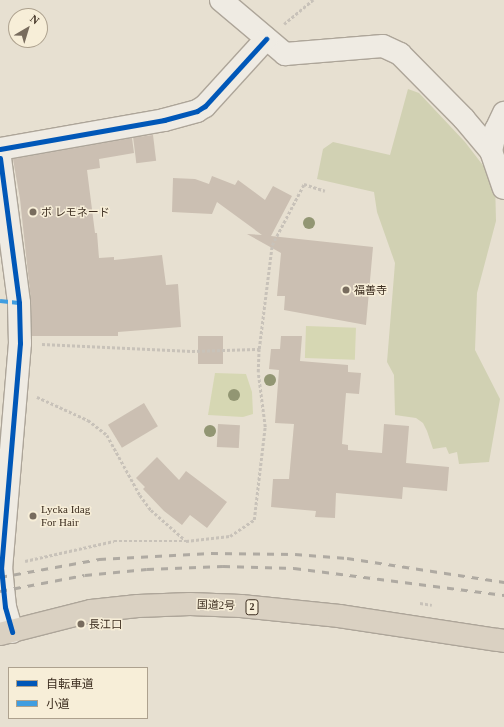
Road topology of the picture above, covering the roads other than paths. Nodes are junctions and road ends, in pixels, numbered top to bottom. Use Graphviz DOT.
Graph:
graph roads {
  1 [pos="221,0"];
  2 [pos="266,39"];
  3 [pos="504,113"];
  4 [pos="0,149"];
  5 [pos="491,151"];
  6 [pos="0,158"];
  7 [pos="504,188"];
  8 [pos="5,474"];
  9 [pos="1,567"];
  10 [pos="6,633"];
  11 [pos="504,642"];
  1 -- 2 [label="street"];
  2 -- 4 [label="street"];
  2 -- 5 [label="street"];
  3 -- 5 [label="street"];
  5 -- 7 [label="street"];
  6 -- 8 [label="street"];
  8 -- 9 [label="street"];
  9 -- 10 [label="street"];
  10 -- 11 [label="highway, 国道2号 / 2"];
}
